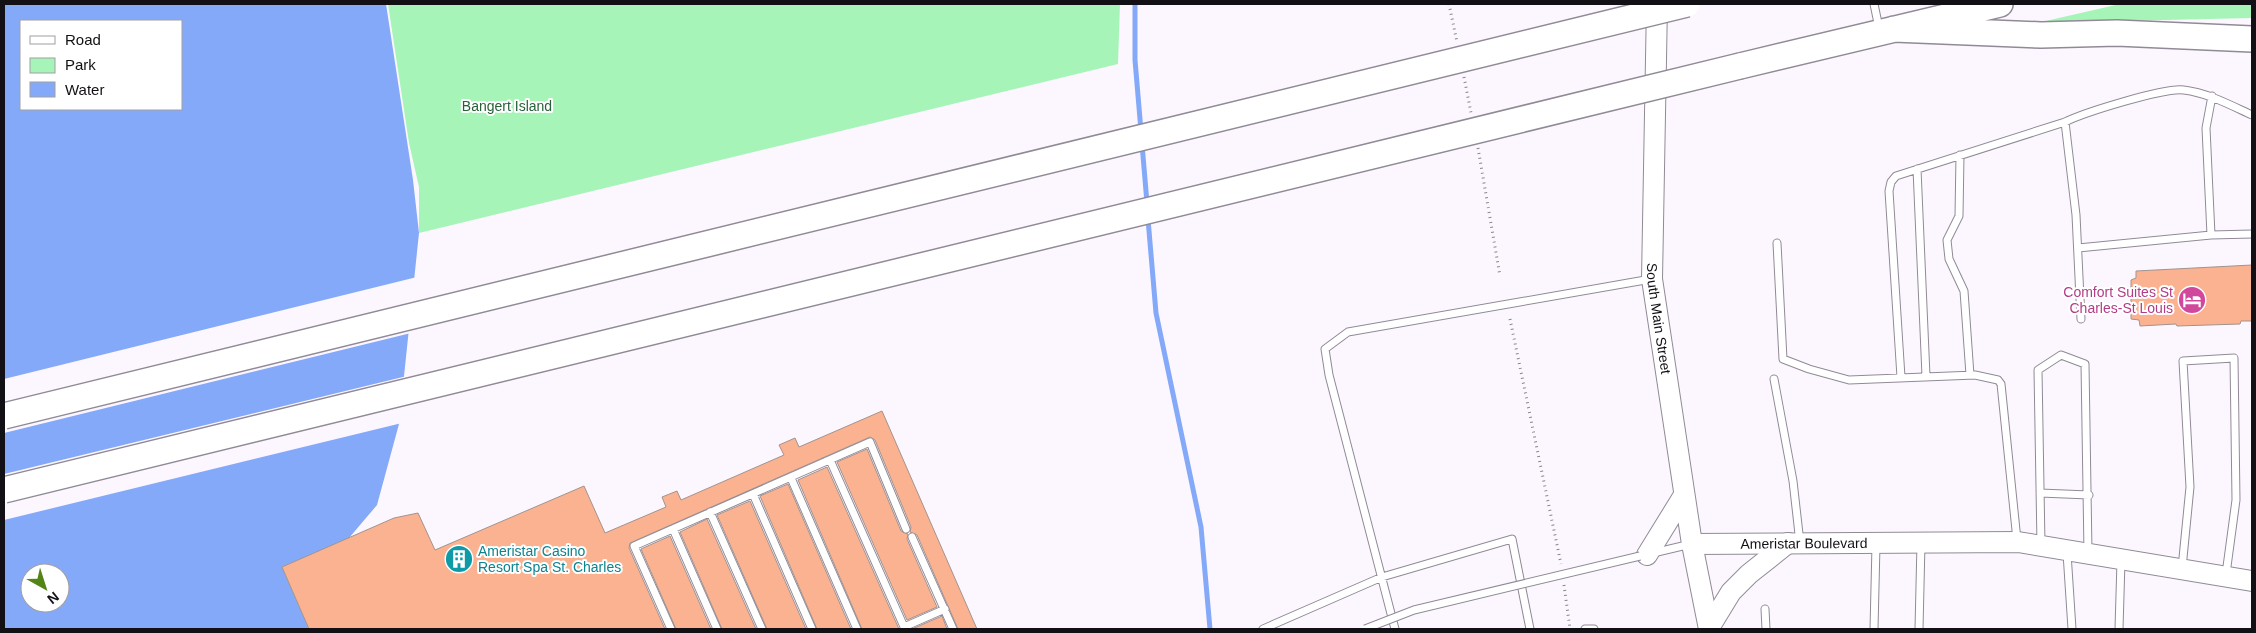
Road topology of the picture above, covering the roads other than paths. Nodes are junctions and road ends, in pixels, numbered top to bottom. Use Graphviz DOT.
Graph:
graph roads {
  1 [pos="1656,4"];
  2 [pos="1687,4"];
  3 [pos="1874,4"];
  4 [pos="2000,4"];
  5 [pos="1887,31"];
  6 [pos="2252,39"];
  7 [pos="2212,96"];
  8 [pos="2252,115"];
  9 [pos="2065,122"];
  10 [pos="1960,155"];
  11 [pos="1918,169"];
  12 [pos="2211,234"];
  13 [pos="2252,234"];
  14 [pos="1777,243"];
  15 [pos="2078,248"];
  16 [pos="1652,279"];
  17 [pos="2081,319"];
  18 [pos="1970,375"];
  19 [pos="1926,376"];
  20 [pos="1901,377"];
  21 [pos="1774,379"];
  22 [pos="4,416"];
  23 [pos="830,460"];
  24 [pos="791,478"];
  25 [pos="4,490"];
  26 [pos="2040,493"];
  27 [pos="753,494"];
  28 [pos="2089,495"];
  29 [pos="1684,496"];
  30 [pos="710,512"];
  31 [pos="672,529"];
  32 [pos="906,529"];
  33 [pos="912,537"];
  34 [pos="2018,542"];
  35 [pos="1794,543"];
  36 [pos="1876,543"];
  37 [pos="1922,543"];
  38 [pos="1692,544"];
  39 [pos="2041,546"];
  40 [pos="2066,550"];
  41 [pos="2088,553"];
  42 [pos="1644,555"];
  43 [pos="2121,558"];
  44 [pos="2182,568"];
  45 [pos="2225,576"];
  46 [pos="1382,577"];
  47 [pos="2252,581"];
  48 [pos="945,608"];
  49 [pos="1764,609"];
  50 [pos="904,628"];
  51 [pos="671,629"];
  52 [pos="717,629"];
  53 [pos="762,629"];
  54 [pos="812,629"];
  55 [pos="857,629"];
  56 [pos="953,629"];
  57 [pos="1263,629"];
  58 [pos="1365,629"];
  59 [pos="1395,629"];
  60 [pos="1530,629"];
  61 [pos="1585,629"];
  62 [pos="1594,629"];
  63 [pos="1709,629"];
  64 [pos="1766,629"];
  65 [pos="1874,629"];
  66 [pos="1919,629"];
  67 [pos="2072,629"];
  68 [pos="2119,629"];
  1 -- 16 [label="street, South Main Street"];
  2 -- 22 [label="highway, bridge"];
  3 -- 5 [label="lane"];
  4 -- 5 [label="highway"];
  5 -- 6 [label="highway"];
  5 -- 25 [label="highway, bridge"];
  7 -- 8 [label="lane"];
  7 -- 9 [label="lane"];
  7 -- 12 [label="lane"];
  9 -- 10 [label="lane"];
  9 -- 15 [label="lane"];
  10 -- 11 [label="lane"];
  10 -- 18 [label="lane"];
  11 -- 19 [label="lane"];
  11 -- 20 [label="lane"];
  12 -- 13 [label="lane"];
  12 -- 15 [label="lane"];
  14 -- 20 [label="lane"];
  15 -- 17 [label="lane"];
  16 -- 29 [label="street, South Main Street"];
  16 -- 46 [label="lane"];
  18 -- 19 [label="lane"];
  18 -- 34 [label="lane"];
  19 -- 20 [label="lane"];
  21 -- 35 [label="lane"];
  23 -- 24 [label="lane"];
  23 -- 32 [label="lane"];
  23 -- 50 [label="lane"];
  24 -- 27 [label="lane"];
  24 -- 55 [label="lane"];
  26 -- 28 [label="lane"];
  26 -- 28 [label="lane"];
  26 -- 39 [label="lane"];
  27 -- 30 [label="lane"];
  27 -- 54 [label="lane"];
  28 -- 41 [label="lane"];
  29 -- 38 [label="street, South Main Street"];
  29 -- 42 [label="street"];
  30 -- 31 [label="lane"];
  30 -- 53 [label="lane"];
  31 -- 51 [label="lane"];
  31 -- 52 [label="lane"];
  33 -- 48 [label="lane"];
  34 -- 37 [label="street, Ameristar Boulevard"];
  34 -- 39 [label="street, Ameristar Boulevard"];
  35 -- 36 [label="street, Ameristar Boulevard"];
  35 -- 38 [label="street, Ameristar Boulevard"];
  35 -- 63 [label="street"];
  36 -- 37 [label="street, Ameristar Boulevard"];
  36 -- 65 [label="lane"];
  37 -- 66 [label="lane"];
  38 -- 42 [label="lane, Ameristar Boulevard"];
  38 -- 63 [label="street, South Main Street"];
  39 -- 40 [label="street, Ameristar Boulevard"];
  40 -- 41 [label="street, Ameristar Boulevard"];
  40 -- 67 [label="lane"];
  41 -- 43 [label="street, Ameristar Boulevard"];
  42 -- 58 [label="lane, Ameristar Boulevard, bridge"];
  43 -- 44 [label="street, Ameristar Boulevard"];
  43 -- 68 [label="lane"];
  44 -- 45 [label="street, Ameristar Boulevard"];
  44 -- 45 [label="lane"];
  45 -- 47 [label="street, Ameristar Boulevard"];
  46 -- 57 [label="lane"];
  46 -- 59 [label="lane"];
  46 -- 60 [label="lane"];
  48 -- 50 [label="lane"];
  48 -- 56 [label="lane"];
  49 -- 64 [label="lane"];
  61 -- 62 [label="lane"];
}
